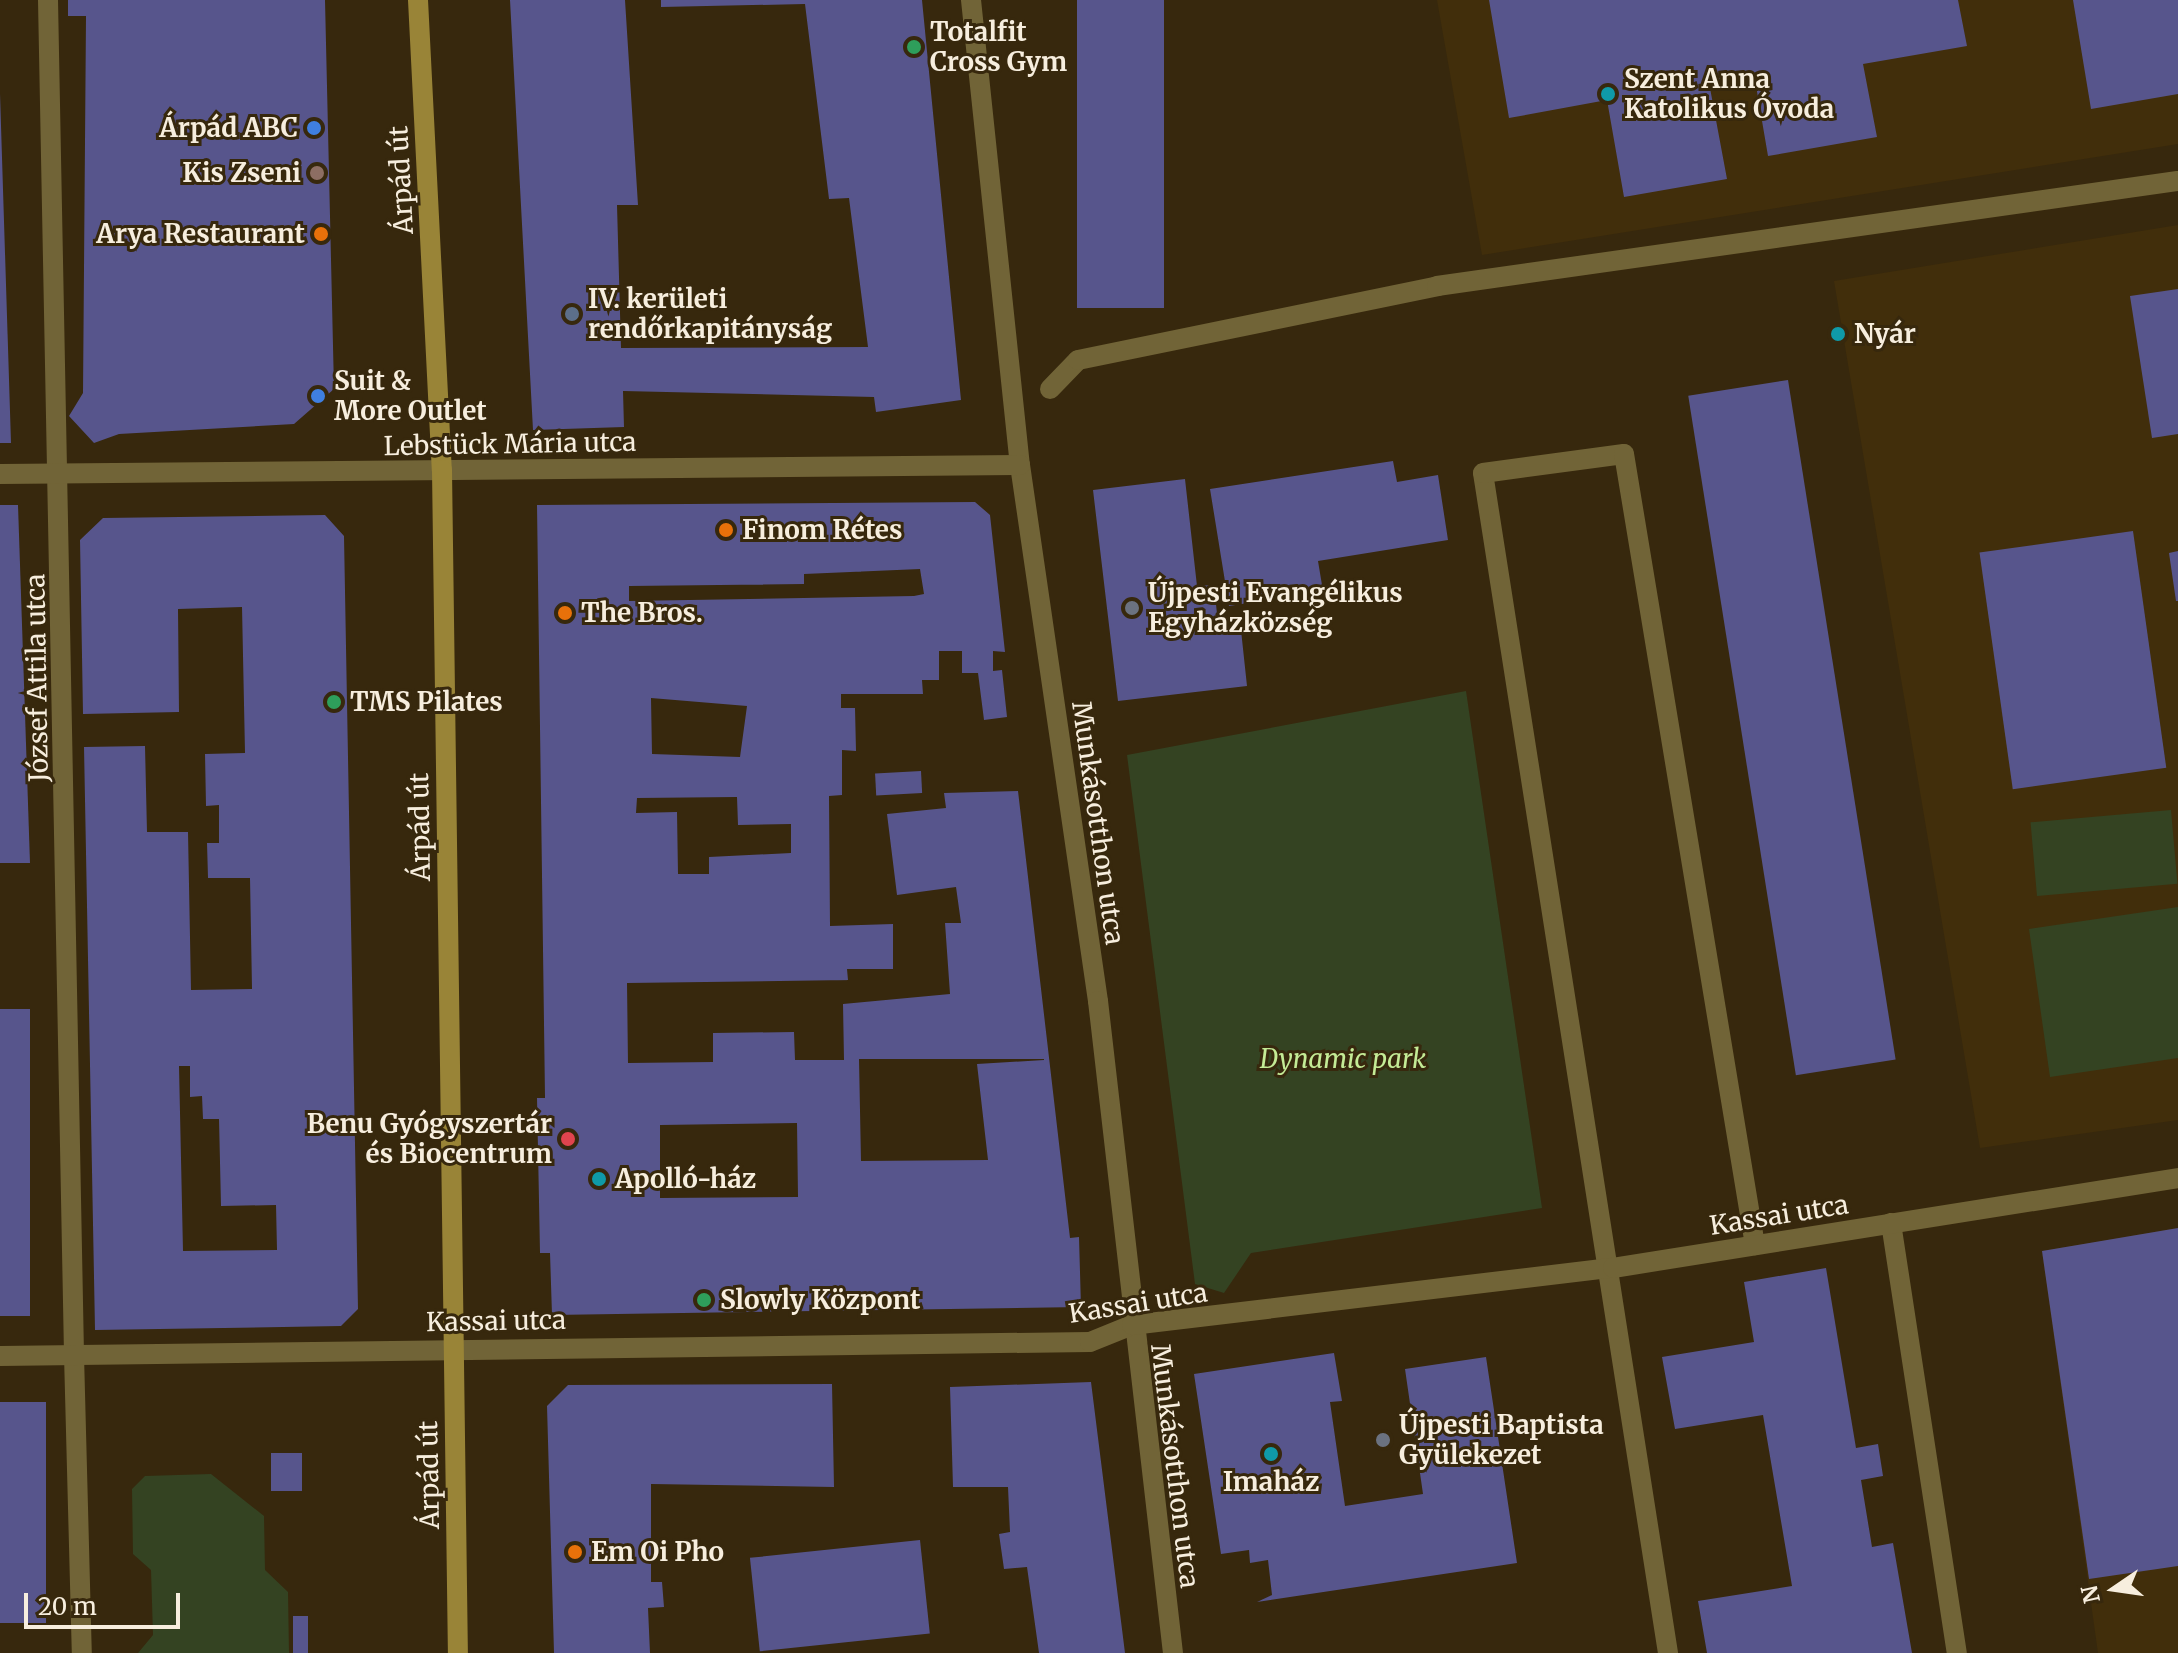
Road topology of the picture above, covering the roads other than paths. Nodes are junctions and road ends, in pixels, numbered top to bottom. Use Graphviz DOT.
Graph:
graph roads {
  1 [pos="48,0"];
  2 [pos="418,0"];
  3 [pos="971,0"];
  4 [pos="2178,181"];
  5 [pos="1050,389"];
  6 [pos="1020,465"];
  7 [pos="442,470"];
  8 [pos="0,474"];
  9 [pos="59,475"];
  10 [pos="2178,1178"];
  11 [pos="1891,1223"];
  12 [pos="1755,1245"];
  13 [pos="1613,1268"];
  14 [pos="1132,1325"];
  15 [pos="452,1348"];
  16 [pos="74,1355"];
  17 [pos="0,1356"];
  18 [pos="82,1653"];
  19 [pos="458,1653"];
  20 [pos="1173,1653"];
  21 [pos="1668,1653"];
  22 [pos="1957,1653"];
  1 -- 9 [label="street, József Attila utca"];
  2 -- 7 [label="main road, Árpád út"];
  3 -- 6 [label="street, Munkásotthon utca"];
  4 -- 5 [label="street"];
  6 -- 7 [label="street, Lebstück Mária utca"];
  6 -- 14 [label="street, Munkásotthon utca"];
  7 -- 9 [label="street, Lebstück Mária utca"];
  7 -- 15 [label="main road, Árpád út"];
  8 -- 9 [label="street, Lebstück Mária utca"];
  9 -- 16 [label="street, József Attila utca"];
  10 -- 11 [label="street, Kassai utca"];
  11 -- 12 [label="street, Kassai utca"];
  11 -- 22 [label="street"];
  12 -- 13 [label="street, Kassai utca"];
  12 -- 13 [label="street"];
  13 -- 14 [label="street, Kassai utca"];
  13 -- 21 [label="street"];
  14 -- 15 [label="street, Kassai utca"];
  14 -- 20 [label="street, Munkásotthon utca"];
  15 -- 16 [label="street, Kassai utca"];
  15 -- 19 [label="main road, Árpád út"];
  16 -- 17 [label="street, Kassai utca"];
  16 -- 18 [label="street, József Attila utca"];
}
